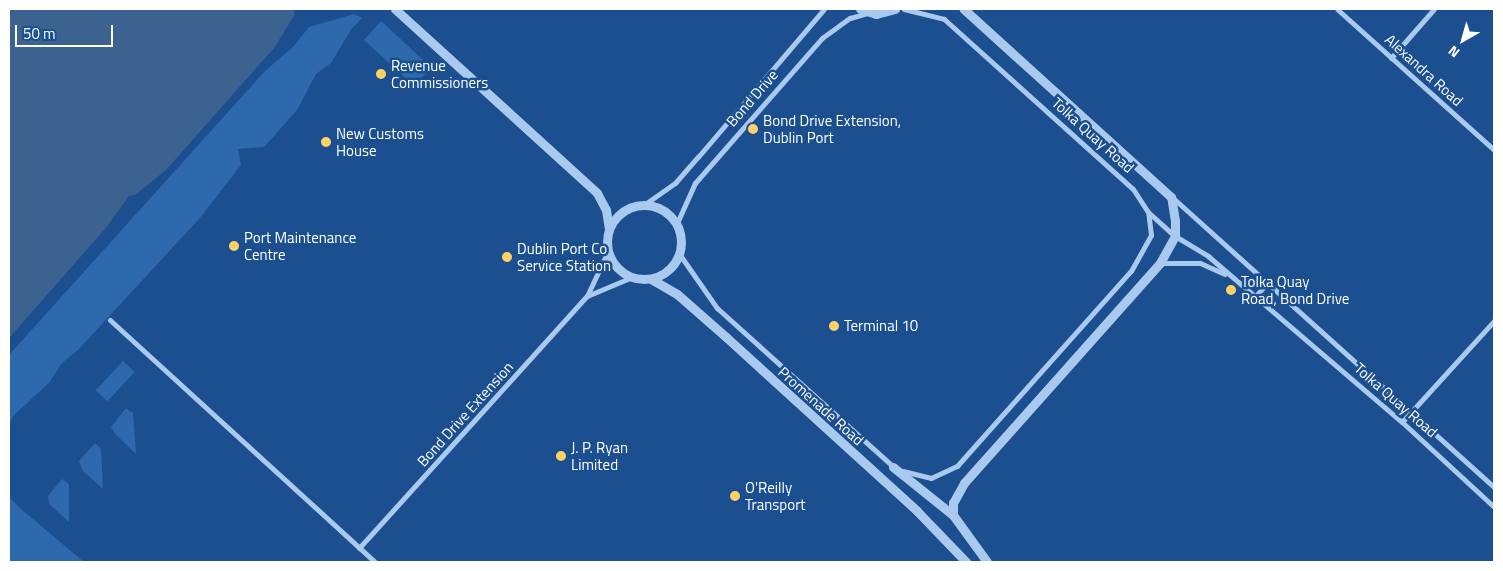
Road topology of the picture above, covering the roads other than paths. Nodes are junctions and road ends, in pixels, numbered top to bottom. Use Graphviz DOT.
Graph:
graph roads {
  1 [pos="395,9"];
  2 [pos="824,9"];
  3 [pos="895,9"];
  4 [pos="904,9"];
  5 [pos="964,9"];
  6 [pos="1337,9"];
  7 [pos="1434,9"];
  8 [pos="864,11"];
  9 [pos="1391,58"];
  10 [pos="1494,150"];
  11 [pos="1171,197"];
  12 [pos="645,204"];
  13 [pos="1148,212"];
  14 [pos="677,223"];
  15 [pos="609,228"];
  16 [pos="1174,236"];
  17 [pos="608,250"];
  18 [pos="680,255"];
  19 [pos="1160,264"];
  20 [pos="1227,275"];
  21 [pos="632,277"];
  22 [pos="651,279"];
  23 [pos="1267,283"];
  24 [pos="587,296"];
  25 [pos="1254,298"];
  26 [pos="110,320"];
  27 [pos="1494,321"];
  28 [pos="1413,411"];
  29 [pos="1402,422"];
  30 [pos="893,467"];
  31 [pos="1494,487"];
  32 [pos="1494,507"];
  33 [pos="953,515"];
  34 [pos="360,548"];
  35 [pos="374,562"];
  36 [pos="966,562"];
  37 [pos="987,562"];
  1 -- 15 [label="street"];
  2 -- 12 [label="street, Bond Drive"];
  3 -- 8 [label="street"];
  4 -- 13 [label="street, Tolka Quay Road"];
  5 -- 11 [label="street, Tolka Quay Road"];
  6 -- 9 [label="street, Alexandra Road"];
  7 -- 9 [label="street"];
  8 -- 14 [label="street, Bond Drive"];
  9 -- 10 [label="street, Alexandra Road"];
  11 -- 16 [label="street"];
  11 -- 23 [label="street, Tolka Quay Road"];
  12 -- 14 [label="street"];
  12 -- 15 [label="street"];
  13 -- 16 [label="street, Tolka Quay Road"];
  13 -- 30 [label="street, Promenade Road"];
  14 -- 18 [label="street"];
  15 -- 17 [label="street"];
  16 -- 19 [label="street"];
  16 -- 20 [label="street, Tolka Quay Road"];
  17 -- 21 [label="street"];
  17 -- 24 [label="street, Bond Drive Extension"];
  18 -- 22 [label="street"];
  18 -- 30 [label="street, Promenade Road"];
  19 -- 20 [label="street"];
  19 -- 33 [label="street"];
  20 -- 25 [label="street, Tolka Quay Road"];
  21 -- 22 [label="street"];
  21 -- 24 [label="street, Bond Drive Extension"];
  22 -- 36 [label="street, Promenade Road"];
  23 -- 25 [label="street"];
  23 -- 28 [label="street, Tolka Quay Road"];
  24 -- 34 [label="street, Bond Drive Extension"];
  25 -- 29 [label="street, Tolka Quay Road"];
  26 -- 34 [label="street"];
  27 -- 28 [label="street"];
  28 -- 29 [label="street"];
  28 -- 31 [label="street, Tolka Quay Road"];
  29 -- 32 [label="street, Tolka Quay Road"];
  30 -- 33 [label="street"];
  33 -- 37 [label="street"];
  34 -- 35 [label="street"];
}
